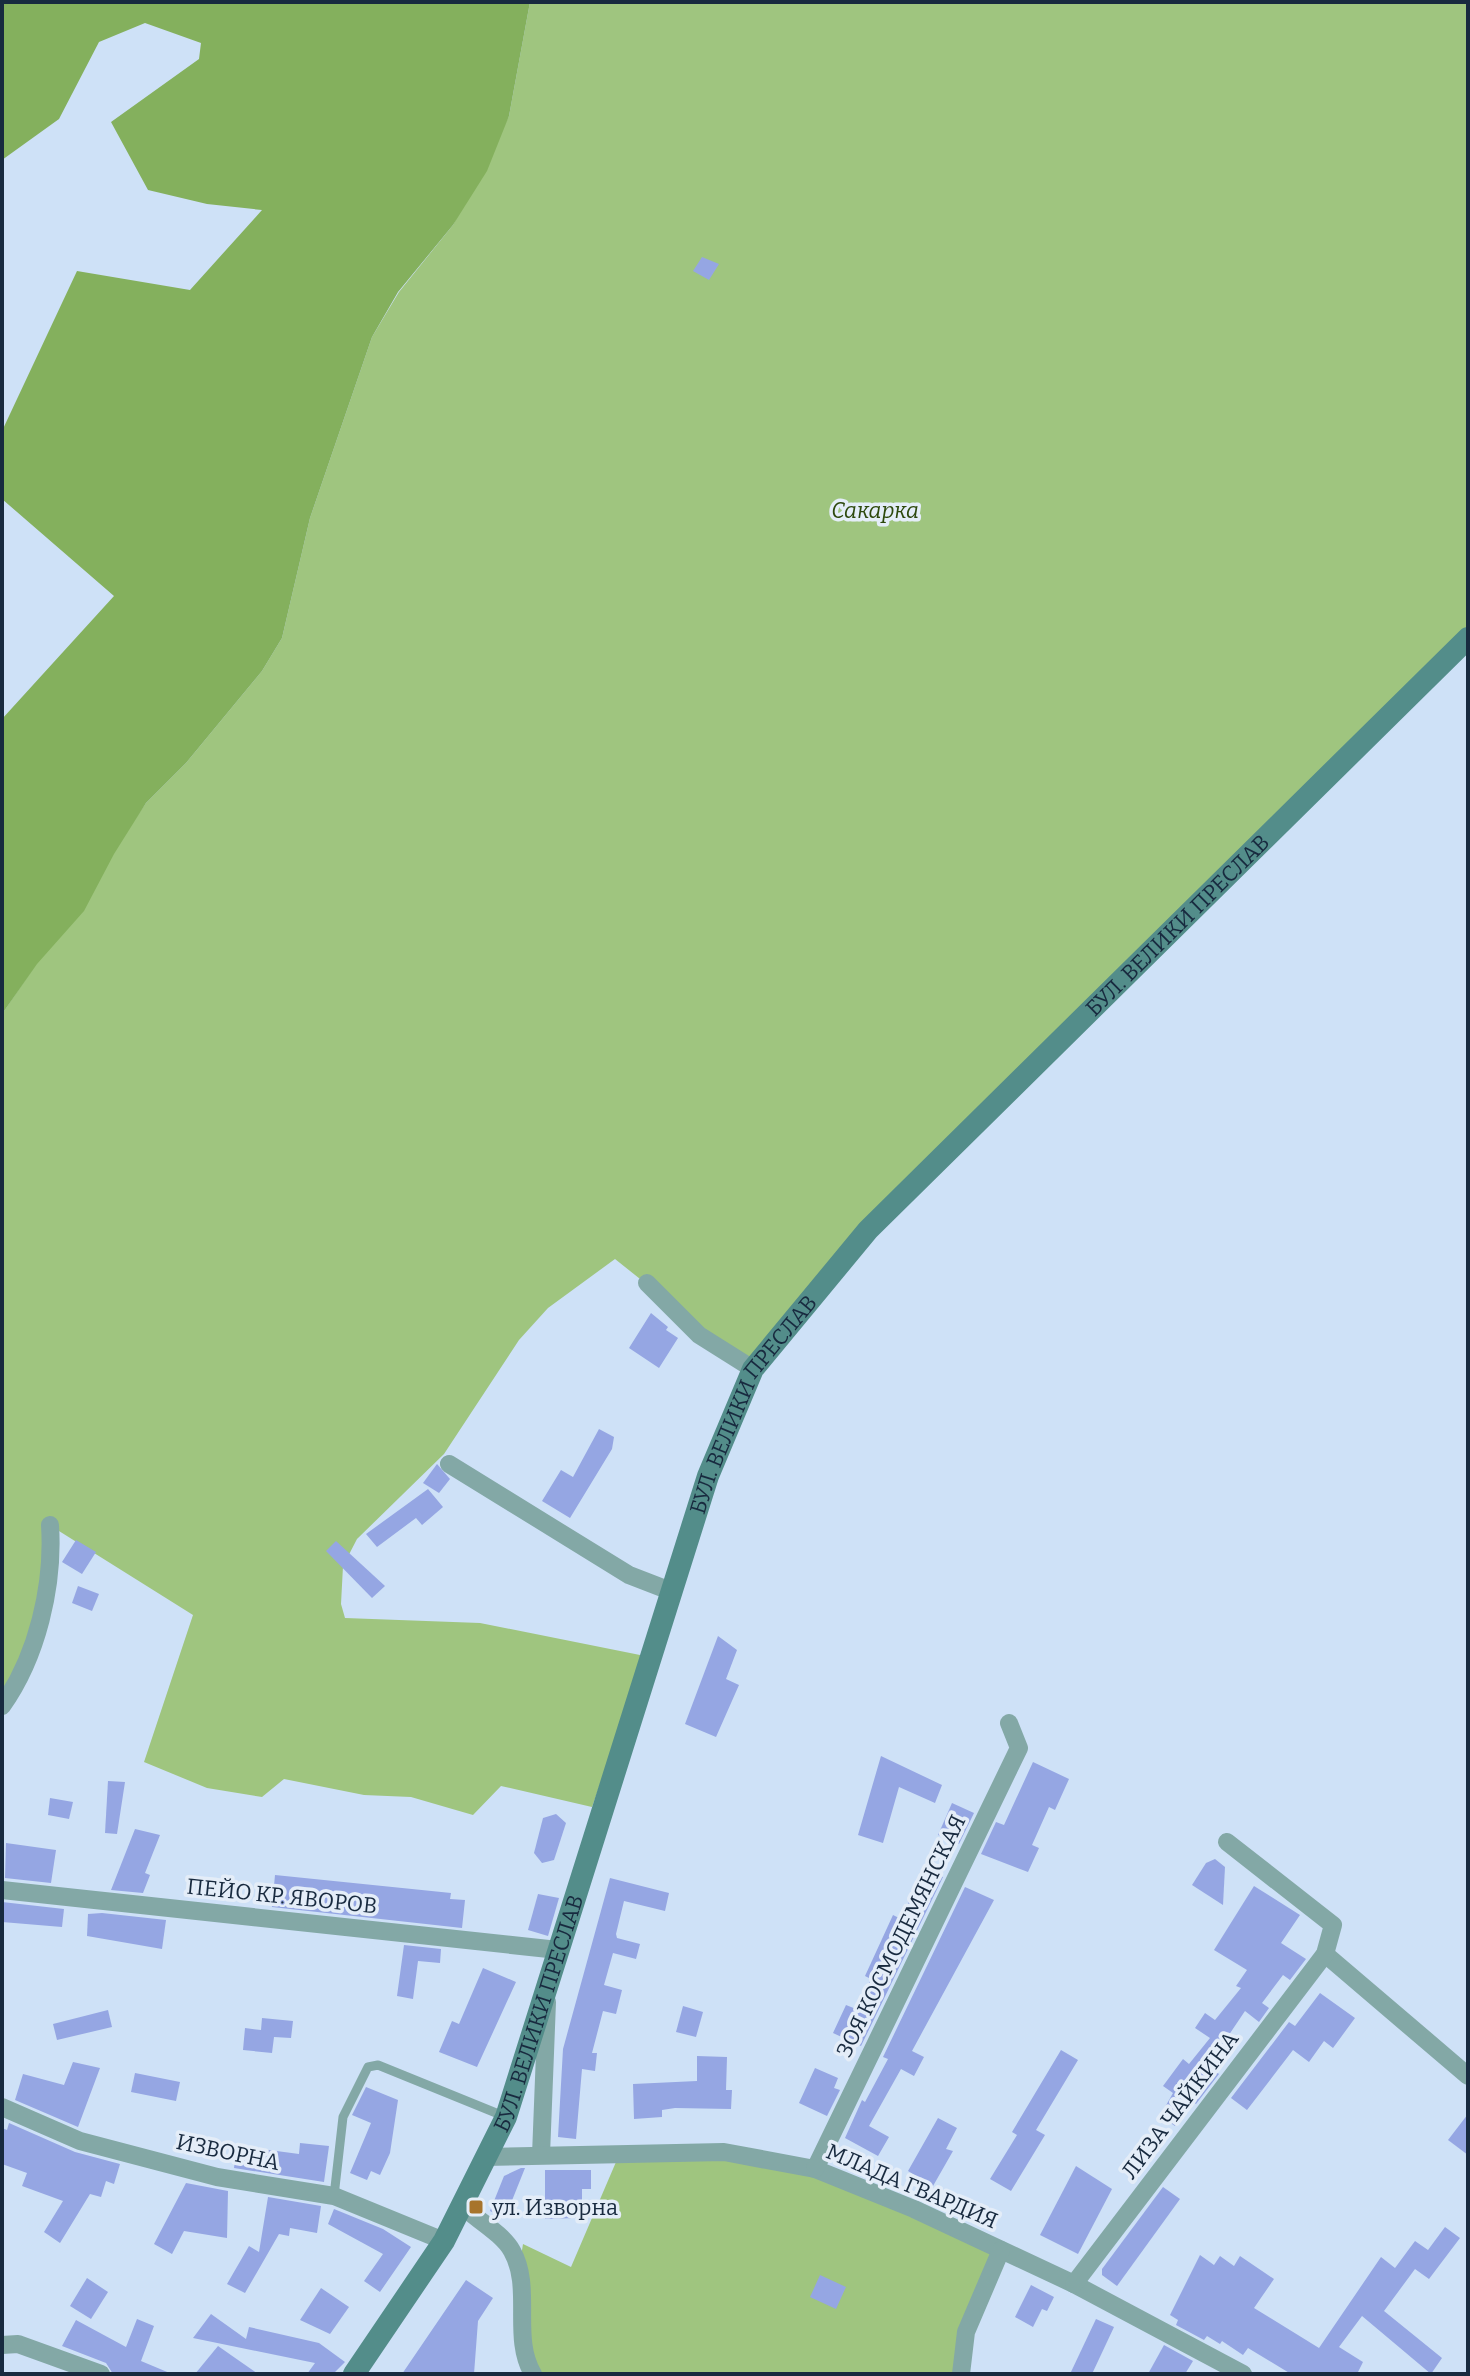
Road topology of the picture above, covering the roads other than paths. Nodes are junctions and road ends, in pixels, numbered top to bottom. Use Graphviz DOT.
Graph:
graph roads {
  1 [pos="1468,638"];
  2 [pos="647,1283"];
  3 [pos="753,1369"];
  4 [pos="449,1464"];
  5 [pos="50,1525"];
  6 [pos="673,1592"];
  7 [pos="2,1706"];
  8 [pos="1009,1723"];
  9 [pos="1227,1842"];
  10 [pos="2,1890"];
  11 [pos="558,1950"];
  12 [pos="1325,1954"];
  13 [pos="547,1992"];
  14 [pos="1468,2076"];
  15 [pos="2,2107"];
  16 [pos="506,2117"];
  17 [pos="541,2155"];
  18 [pos="485,2157"];
  19 [pos="815,2169"];
  20 [pos="334,2196"];
  21 [pos="461,2205"];
  22 [pos="444,2241"];
  23 [pos="1001,2250"];
  24 [pos="1074,2284"];
  25 [pos="2,2345"];
  26 [pos="101,2374"];
  27 [pos="354,2374"];
  28 [pos="533,2374"];
  29 [pos="961,2374"];
  30 [pos="1243,2374"];
  1 -- 3 [label="main road, БУЛ. ВЕЛИКИ ПРЕСЛАВ"];
  2 -- 3 [label="street"];
  3 -- 6 [label="main road, БУЛ. ВЕЛИКИ ПРЕСЛАВ"];
  4 -- 6 [label="street"];
  5 -- 7 [label="street"];
  6 -- 11 [label="main road, БУЛ. ВЕЛИКИ ПРЕСЛАВ"];
  8 -- 19 [label="street, ЗОЯ КОСМОДЕМЯНСКАЯ"];
  9 -- 12 [label="street"];
  10 -- 11 [label="street, ПЕЙО КР. ЯВОРОВ"];
  11 -- 13 [label="main road, БУЛ. ВЕЛИКИ ПРЕСЛАВ"];
  12 -- 14 [label="street"];
  12 -- 24 [label="street, ЛИЗА ЧАЙКИНА"];
  13 -- 16 [label="main road, БУЛ. ВЕЛИКИ ПРЕСЛАВ"];
  13 -- 17 [label="street"];
  15 -- 20 [label="street, ИЗВОРНА"];
  16 -- 18 [label="main road, БУЛ. ВЕЛИКИ ПРЕСЛАВ"];
  16 -- 20 [label="lane"];
  17 -- 18 [label="street, МЛАДА ГВАРДИЯ"];
  17 -- 19 [label="street, МЛАДА ГВАРДИЯ"];
  18 -- 21 [label="main road, БУЛ. ВЕЛИКИ ПРЕСЛАВ"];
  19 -- 23 [label="street, МЛАДА ГВАРДИЯ"];
  20 -- 22 [label="street, ИЗВОРНА"];
  21 -- 22 [label="main road, БУЛ. ВЕЛИКИ ПРЕСЛАВ"];
  21 -- 28 [label="street"];
  22 -- 27 [label="main road, БУЛ. ВЕЛИКИ ПРЕСЛАВ"];
  23 -- 24 [label="street, МЛАДА ГВАРДИЯ"];
  23 -- 29 [label="street"];
  24 -- 30 [label="street, МЛАДА ГВАРДИЯ"];
  25 -- 26 [label="street"];
}
